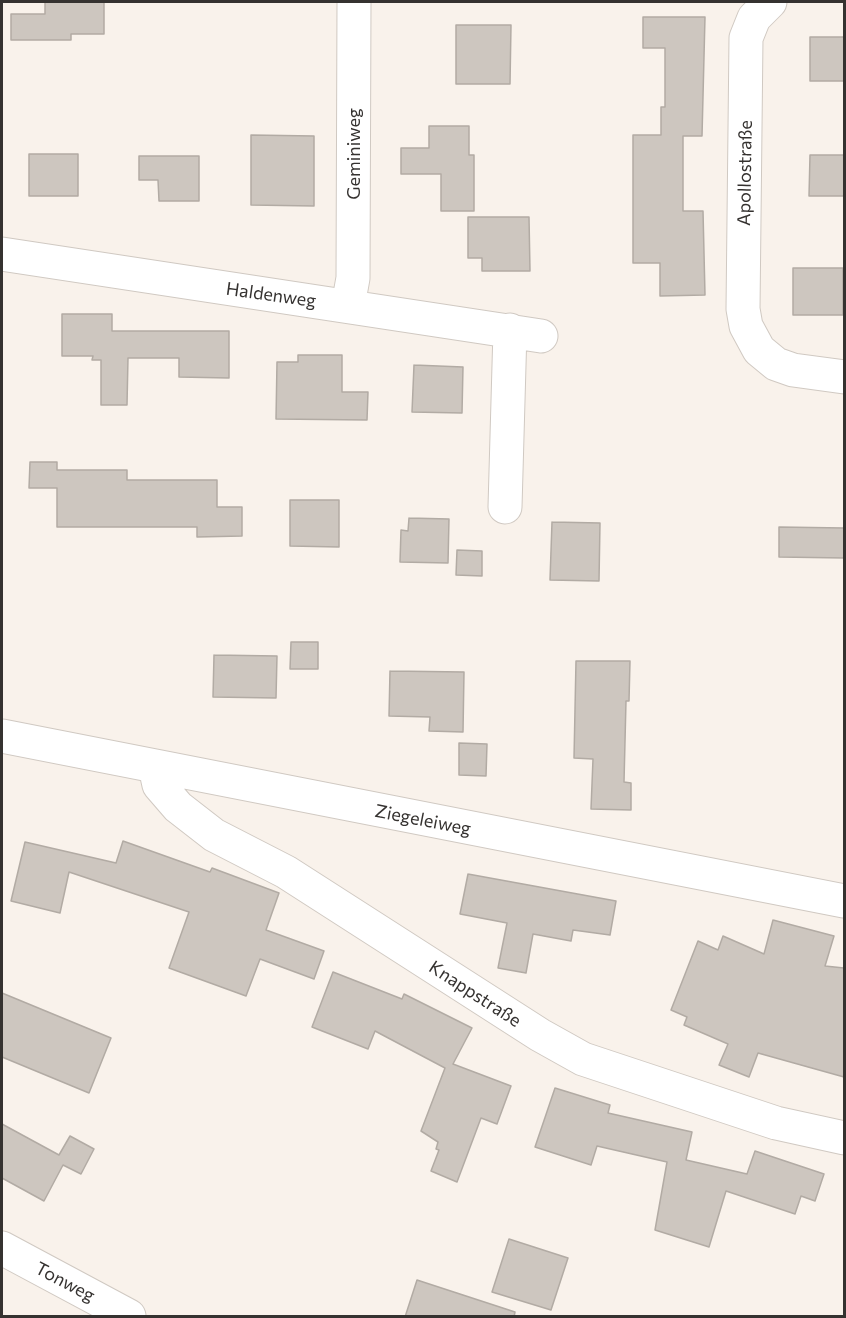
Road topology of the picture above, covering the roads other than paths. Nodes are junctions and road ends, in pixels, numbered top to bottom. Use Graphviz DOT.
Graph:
graph roads {
  1 [pos="354,2"];
  2 [pos="770,2"];
  3 [pos="2,254"];
  4 [pos="348,306"];
  5 [pos="844,376"];
  6 [pos="505,507"];
  7 [pos="2,736"];
  8 [pos="155,767"];
  9 [pos="844,901"];
  10 [pos="844,1138"];
  11 [pos="2,1248"];
  12 [pos="129,1317"];
  1 -- 4 [label="street, Geminiweg"];
  2 -- 5 [label="street, Apollostraße"];
  3 -- 4 [label="street, Haldenweg"];
  4 -- 6 [label="street, Haldenweg"];
  7 -- 8 [label="street, Ziegeleiweg"];
  8 -- 9 [label="street, Ziegeleiweg"];
  8 -- 10 [label="street, Knappstraße"];
  11 -- 12 [label="street, Tonweg"];
}
